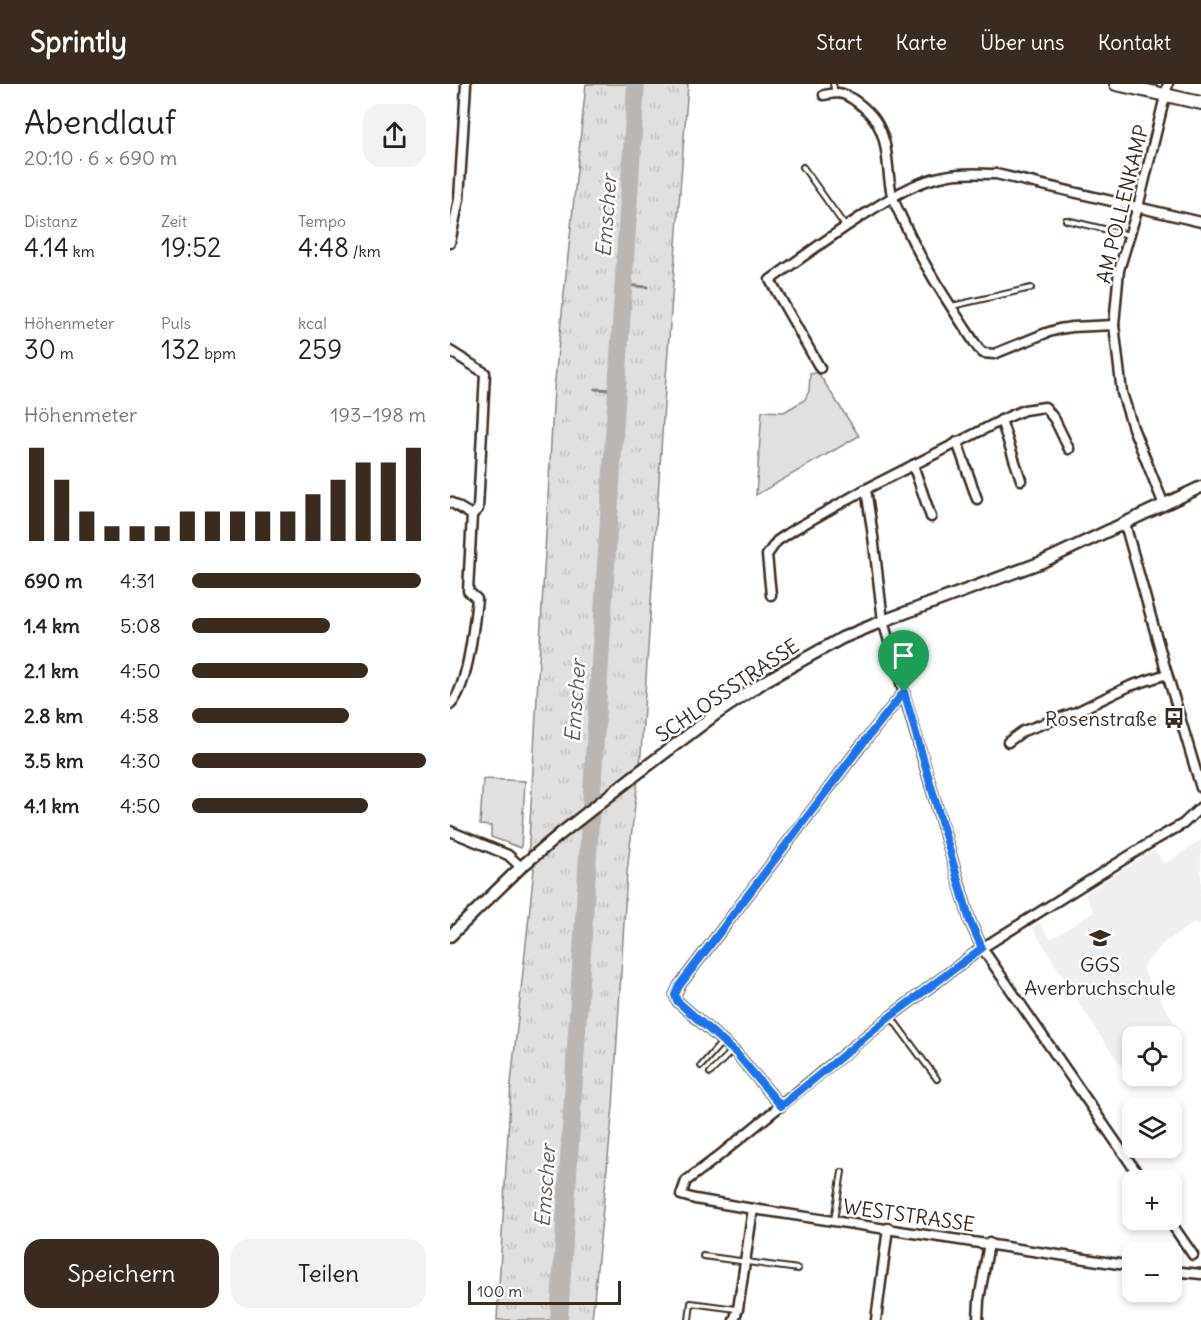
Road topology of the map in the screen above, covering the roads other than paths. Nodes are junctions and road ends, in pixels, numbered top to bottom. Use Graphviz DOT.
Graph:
graph roads {
  1 [pos="466,84"];
  2 [pos="833,84"];
  3 [pos="1116,84"];
  4 [pos="1167,90"];
  5 [pos="835,94"];
  6 [pos="824,95"];
  7 [pos="1201,103"];
  8 [pos="803,167"];
  9 [pos="892,196"];
  10 [pos="1138,207"];
  11 [pos="453,212"];
  12 [pos="1066,220"];
  13 [pos="1201,222"];
  14 [pos="846,227"];
  15 [pos="1130,235"];
  16 [pos="450,243"];
  17 [pos="1031,288"];
  18 [pos="951,307"];
  19 [pos="1114,325"];
  20 [pos="450,351"];
  21 [pos="820,368"];
  22 [pos="1001,420"];
  23 [pos="957,442"];
  24 [pos="1069,449"];
  25 [pos="913,465"];
  26 [pos="1022,480"];
  27 [pos="1201,487"];
  28 [pos="866,489"];
  29 [pos="977,500"];
  30 [pos="450,502"];
  31 [pos="1164,505"];
  32 [pos="472,515"];
  33 [pos="931,517"];
  34 [pos="1125,524"];
  35 [pos="771,595"];
  36 [pos="883,621"];
  37 [pos="1167,674"];
  38 [pos="904,692"];
  39 [pos="450,705"];
  40 [pos="1008,742"];
  41 [pos="1201,788"];
  42 [pos="1201,807"];
  43 [pos="450,831"];
  44 [pos="521,867"];
  45 [pos="450,936"];
  46 [pos="982,948"];
  47 [pos="891,1016"];
  48 [pos="723,1042"];
  49 [pos="733,1051"];
  50 [pos="701,1065"];
  51 [pos="710,1073"];
  52 [pos="937,1079"];
  53 [pos="781,1106"];
  54 [pos="1137,1170"];
  55 [pos="842,1172"];
  56 [pos="753,1209"];
  57 [pos="834,1220"];
  58 [pos="888,1228"];
  59 [pos="1176,1230"];
  60 [pos="990,1244"];
  61 [pos="1193,1255"];
  62 [pos="703,1256"];
  63 [pos="745,1261"];
  64 [pos="1122,1264"];
  65 [pos="798,1269"];
  66 [pos="1182,1272"];
  67 [pos="1201,1274"];
  68 [pos="738,1309"];
  69 [pos="689,1320"];
  70 [pos="734,1320"];
  71 [pos="876,1320"];
  72 [pos="978,1320"];
  1 -- 11 [label="street"];
  2 -- 5 [label="lane"];
  3 -- 4 [label="main road"];
  4 -- 7 [label="main road"];
  4 -- 10 [label="street, AM POLLENKAMP"];
  5 -- 6 [label="street"];
  5 -- 9 [label="street"];
  8 -- 14 [label="lane"];
  9 -- 10 [label="street"];
  9 -- 14 [label="street"];
  9 -- 18 [label="street"];
  10 -- 13 [label="street"];
  10 -- 15 [label="street, AM POLLENKAMP"];
  11 -- 16 [label="street"];
  12 -- 15 [label="lane"];
  14 -- 21 [label="street"];
  15 -- 19 [label="street, AM POLLENKAMP"];
  17 -- 18 [label="lane"];
  18 -- 19 [label="street"];
  19 -- 31 [label="street, AM POLLENKAMP"];
  20 -- 32 [label="street"];
  22 -- 23 [label="street"];
  22 -- 24 [label="street"];
  22 -- 26 [label="street"];
  23 -- 25 [label="street"];
  23 -- 29 [label="street"];
  25 -- 28 [label="street"];
  25 -- 33 [label="street"];
  27 -- 31 [label="street, SCHLOSSSTRASSE"];
  28 -- 35 [label="street"];
  28 -- 36 [label="street"];
  30 -- 32 [label="street"];
  31 -- 34 [label="street, SCHLOSSSTRASSE"];
  32 -- 39 [label="street"];
  34 -- 36 [label="street, SCHLOSSSTRASSE"];
  34 -- 37 [label="street"];
  36 -- 38 [label="street"];
  36 -- 44 [label="street, SCHLOSSSTRASSE"];
  37 -- 40 [label="street"];
  37 -- 41 [label="street"];
  38 -- 46 [label="street"];
  38 -- 48 [label="street"];
  42 -- 46 [label="street"];
  43 -- 44 [label="street"];
  44 -- 45 [label="street, SCHLOSSSTRASSE"];
  46 -- 47 [label="street"];
  46 -- 54 [label="street"];
  47 -- 52 [label="lane"];
  47 -- 53 [label="street"];
  48 -- 49 [label="street"];
  48 -- 50 [label="lane"];
  49 -- 51 [label="lane"];
  49 -- 53 [label="street"];
  53 -- 56 [label="street, WESTSTRASSE"];
  55 -- 57 [label="lane"];
  56 -- 57 [label="street, WESTSTRASSE"];
  56 -- 63 [label="street"];
  57 -- 58 [label="street, WESTSTRASSE"];
  58 -- 60 [label="street, WESTSTRASSE"];
  58 -- 71 [label="street"];
  59 -- 61 [label="street"];
  60 -- 64 [label="street, WESTSTRASSE"];
  60 -- 72 [label="street"];
  62 -- 63 [label="lane"];
  63 -- 65 [label="lane"];
  63 -- 68 [label="street"];
  66 -- 67 [label="street"];
  68 -- 69 [label="lane"];
  68 -- 70 [label="street"];
}
